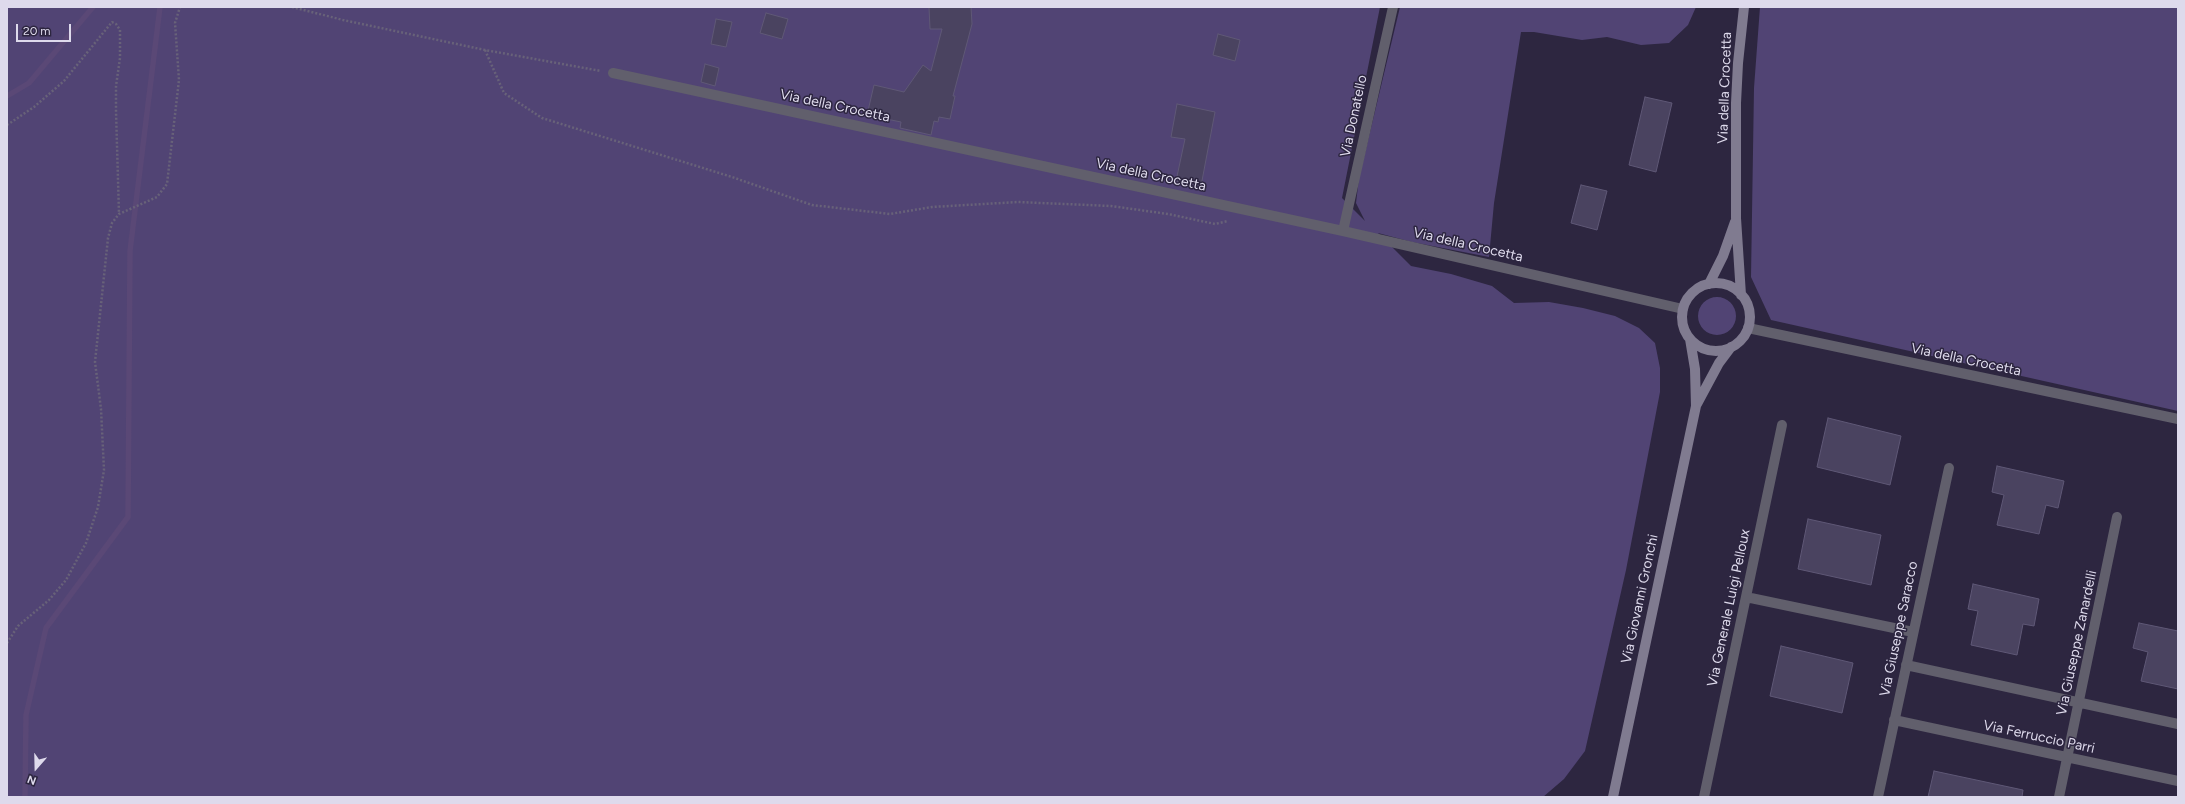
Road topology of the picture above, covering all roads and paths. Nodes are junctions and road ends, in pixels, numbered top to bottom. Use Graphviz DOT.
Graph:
graph roads {
  1 [pos="180,7"];
  2 [pos="292,7"];
  3 [pos="1393,7"];
  4 [pos="1744,7"];
  5 [pos="485,50"];
  6 [pos="613,73"];
  7 [pos="7,125"];
  8 [pos="119,214"];
  9 [pos="1736,218"];
  10 [pos="1236,220"];
  11 [pos="1343,231"];
  12 [pos="1709,284"];
  13 [pos="1741,295"];
  14 [pos="1683,309"];
  15 [pos="1748,328"];
  16 [pos="1690,338"];
  17 [pos="1731,347"];
  18 [pos="1696,406"];
  19 [pos="2178,419"];
  20 [pos="1782,425"];
  21 [pos="1949,468"];
  22 [pos="2117,517"];
  23 [pos="1746,597"];
  24 [pos="1913,632"];
  25 [pos="7,643"];
  26 [pos="1906,665"];
  27 [pos="2079,703"];
  28 [pos="1894,720"];
  29 [pos="2178,724"];
  30 [pos="2067,757"];
  31 [pos="2178,781"];
  32 [pos="1613,797"];
  33 [pos="1704,797"];
  34 [pos="1878,797"];
  35 [pos="2059,797"];
  1 -- 8 [label="path"];
  2 -- 5 [label="path"];
  3 -- 11 [label="street, Via Donatello"];
  4 -- 9 [label="street, Via della Crocetta"];
  5 -- 6 [label="path"];
  5 -- 10 [label="path"];
  6 -- 11 [label="street, Via della Crocetta"];
  7 -- 8 [label="path"];
  8 -- 25 [label="path"];
  9 -- 12 [label="street, Via della Crocetta"];
  9 -- 13 [label="street, Via della Crocetta"];
  11 -- 14 [label="street, Via della Crocetta"];
  12 -- 13 [label="street"];
  12 -- 14 [label="street"];
  13 -- 15 [label="street"];
  14 -- 16 [label="street"];
  15 -- 17 [label="street"];
  15 -- 19 [label="street, Via della Crocetta"];
  16 -- 17 [label="street"];
  16 -- 18 [label="street, Via Giovanni Gronchi"];
  17 -- 18 [label="street, Via Giovanni Gronchi"];
  18 -- 32 [label="street, Via Giovanni Gronchi"];
  20 -- 23 [label="street, Via Generale Luigi Pelloux"];
  21 -- 24 [label="street, Via Giuseppe Saracco"];
  22 -- 27 [label="street, Via Giuseppe Zanardelli"];
  23 -- 24 [label="street"];
  23 -- 33 [label="street, Via Generale Luigi Pelloux"];
  24 -- 26 [label="street, Via Giuseppe Saracco"];
  26 -- 27 [label="street"];
  26 -- 28 [label="street, Via Giuseppe Saracco"];
  27 -- 29 [label="street"];
  27 -- 30 [label="street, Via Giuseppe Zanardelli"];
  28 -- 30 [label="street, Via Ferruccio Parri"];
  28 -- 34 [label="street, Via Giuseppe Saracco"];
  30 -- 31 [label="street, Via Ferruccio Parri"];
  30 -- 35 [label="street, Via Giuseppe Zanardelli"];
}
